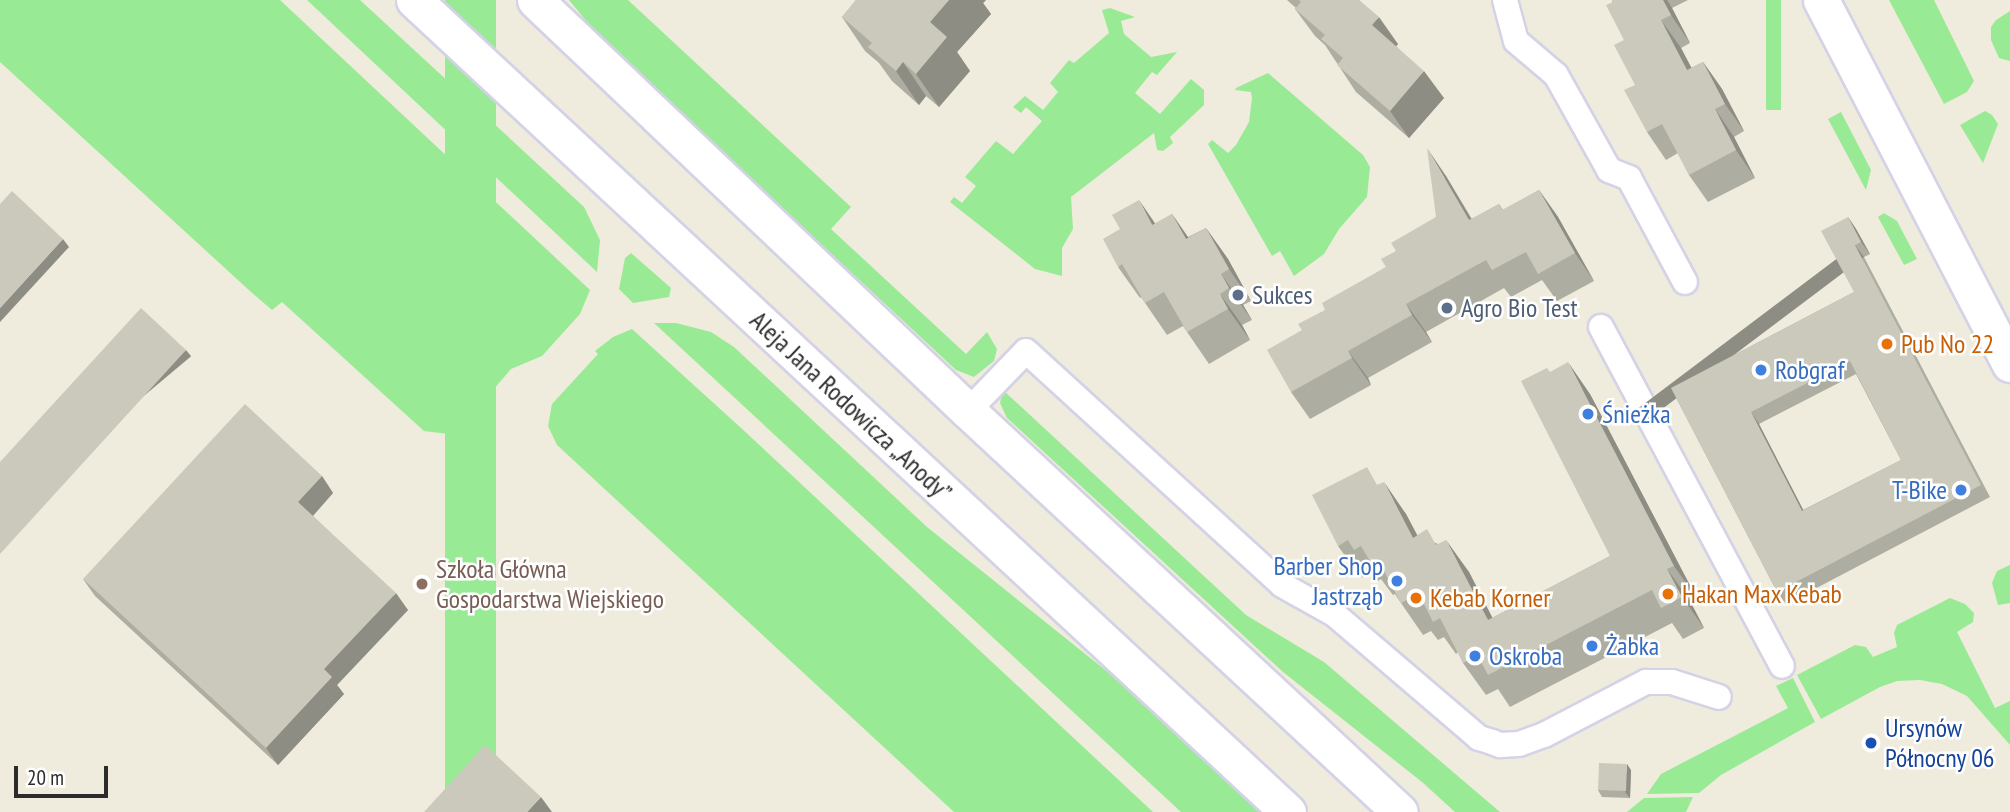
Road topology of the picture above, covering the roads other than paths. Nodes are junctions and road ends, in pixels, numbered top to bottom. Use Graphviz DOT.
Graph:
graph roads {
  1 [pos="414,0"];
  2 [pos="535,0"];
  3 [pos="1505,0"];
  4 [pos="1821,0"];
  5 [pos="1685,282"];
  6 [pos="1601,327"];
  7 [pos="2010,364"];
  8 [pos="968,411"];
  9 [pos="1782,666"];
  10 [pos="1720,697"];
  11 [pos="1288,812"];
  12 [pos="1400,812"];
  1 -- 11 [label="main road, Aleja Jana Rodowicza „Anody”"];
  2 -- 8 [label="main road"];
  3 -- 5 [label="street"];
  4 -- 7 [label="main road"];
  6 -- 9 [label="street"];
  8 -- 10 [label="street"];
  8 -- 12 [label="main road"];
}
